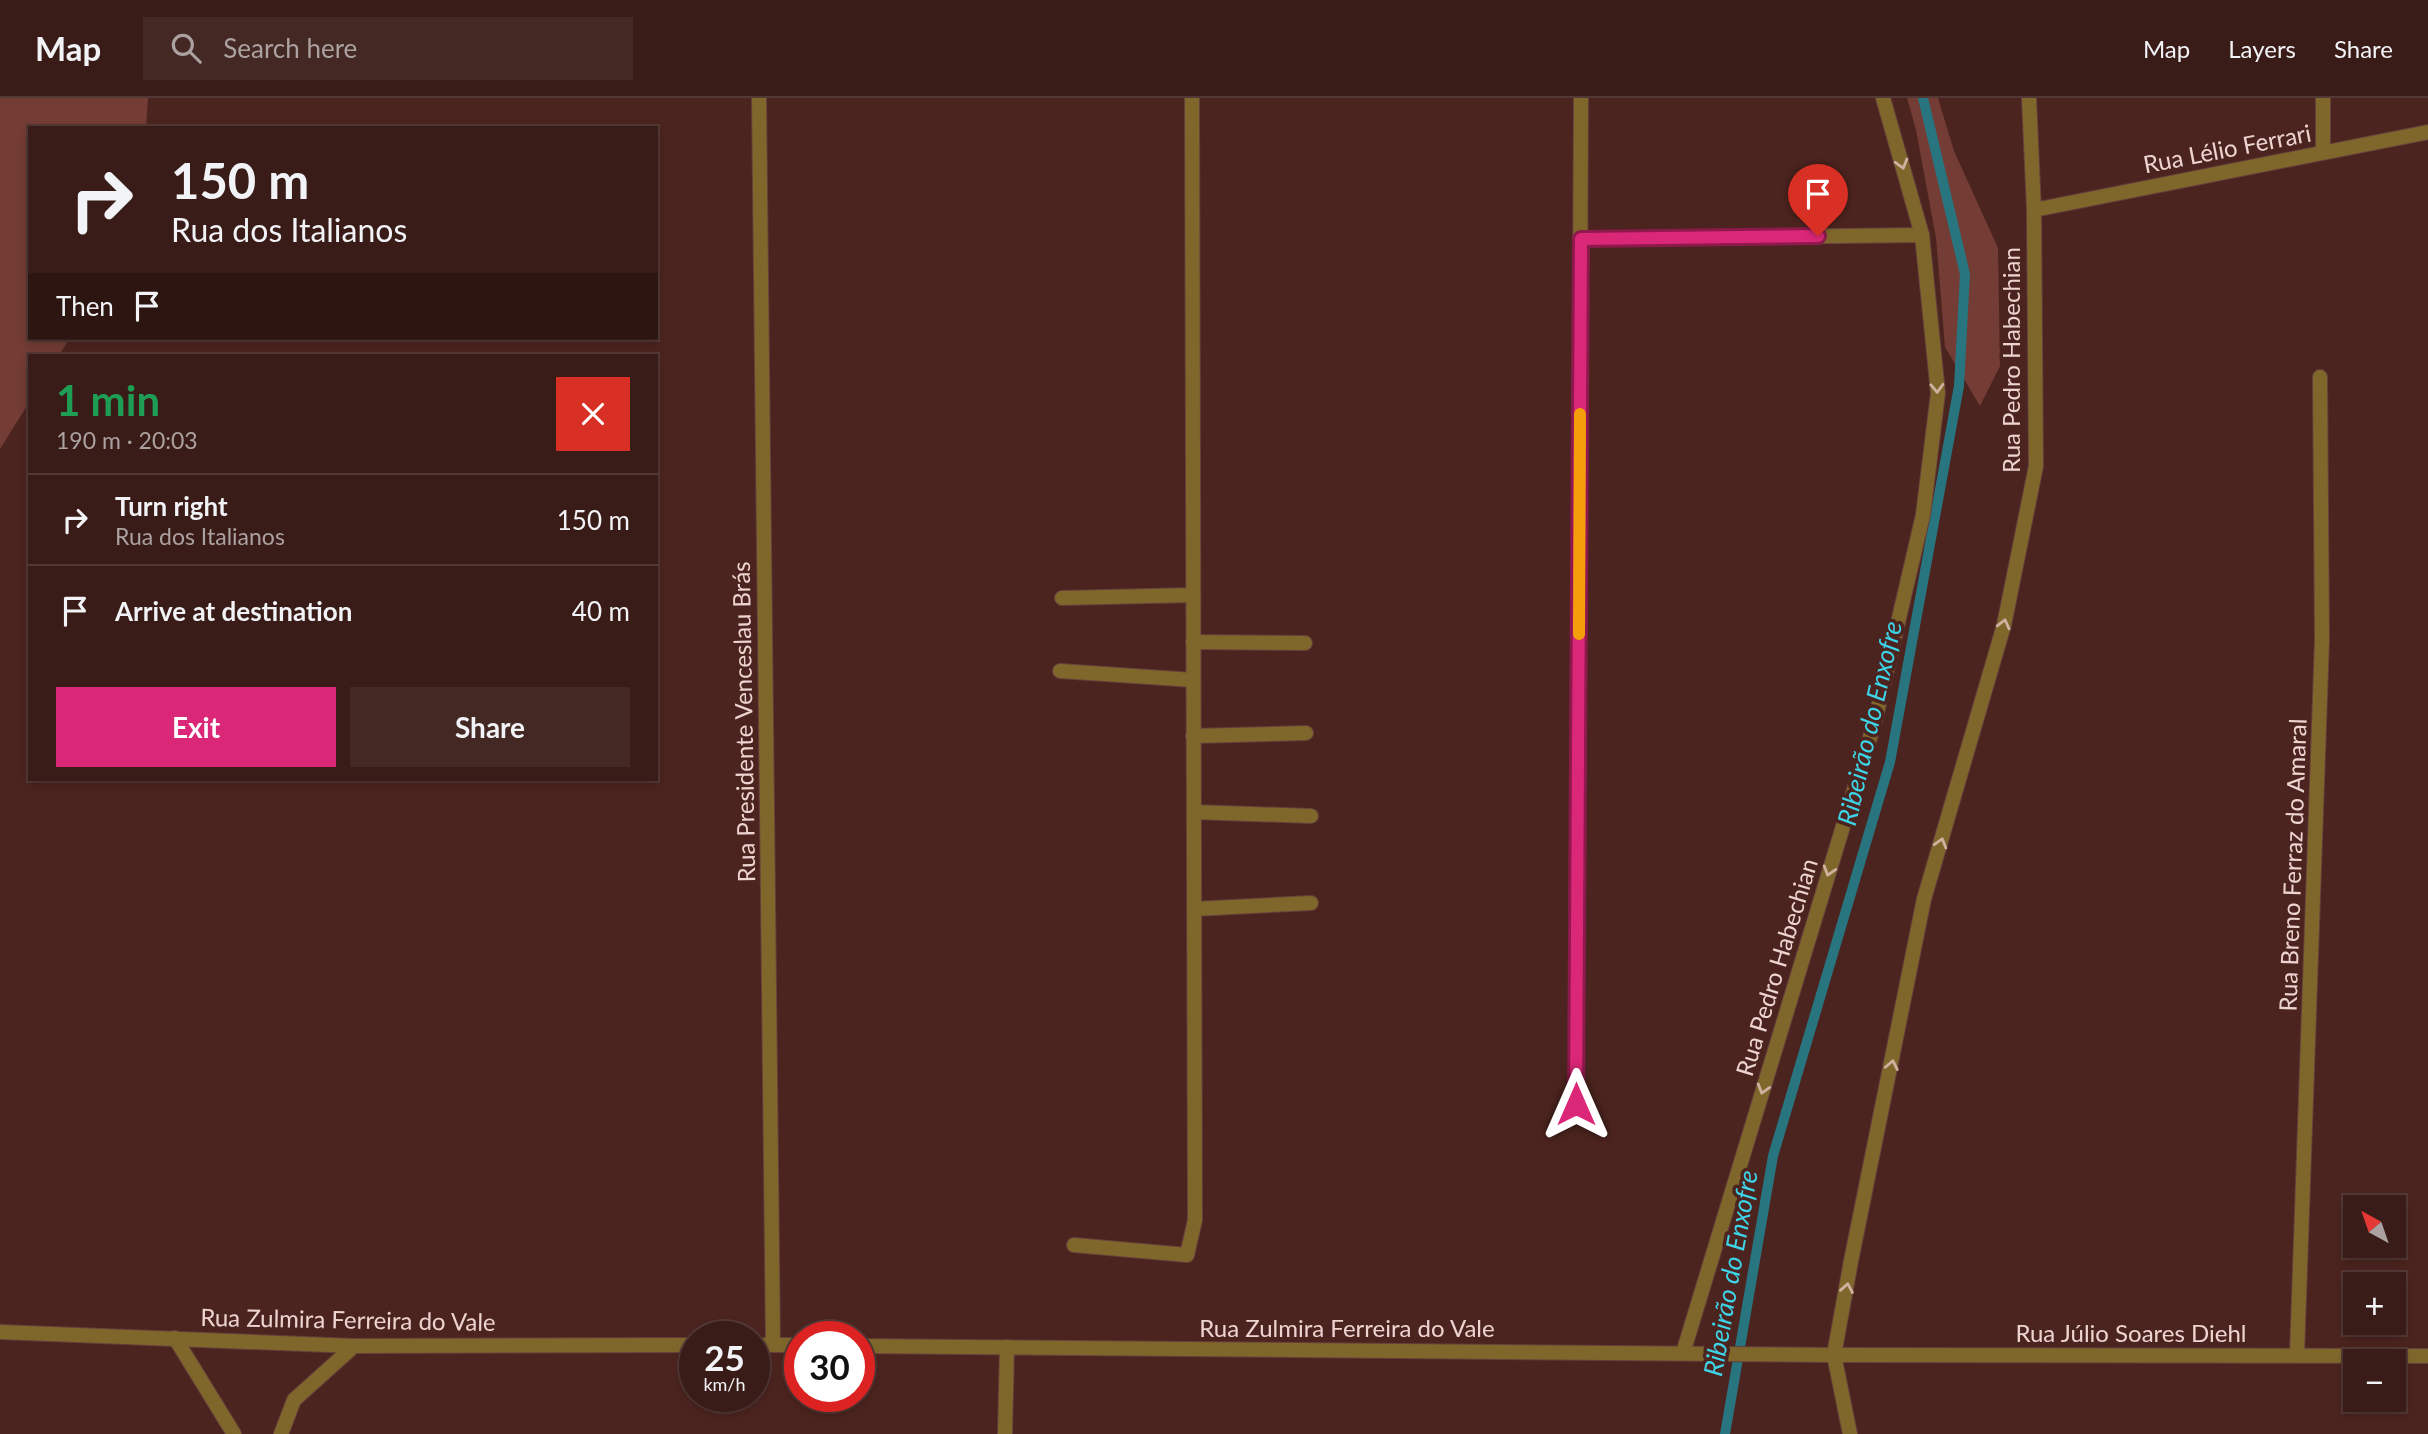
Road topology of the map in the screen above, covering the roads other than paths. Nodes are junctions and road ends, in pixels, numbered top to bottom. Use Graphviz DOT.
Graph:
graph roads {
  1 [pos="759,98"];
  2 [pos="1192,98"];
  3 [pos="1581,98"];
  4 [pos="1884,98"];
  5 [pos="2029,98"];
  6 [pos="2323,98"];
  7 [pos="2428,131"];
  8 [pos="2323,152"];
  9 [pos="2034,210"];
  10 [pos="1922,235"];
  11 [pos="1581,239"];
  12 [pos="2320,377"];
  13 [pos="1193,595"];
  14 [pos="1062,598"];
  15 [pos="1194,642"];
  16 [pos="1305,643"];
  17 [pos="1060,671"];
  18 [pos="1193,680"];
  19 [pos="1306,733"];
  20 [pos="1194,736"];
  21 [pos="1194,812"];
  22 [pos="1311,816"];
  23 [pos="1311,903"];
  24 [pos="1194,909"];
  25 [pos="1576,1104"];
  26 [pos="1073,1245"];
  27 [pos="0,1332"];
  28 [pos="175,1338"];
  29 [pos="679,1345"];
  30 [pos="773,1345"];
  31 [pos="784,1345"];
  32 [pos="354,1346"];
  33 [pos="875,1346"];
  34 [pos="1007,1348"];
  35 [pos="1683,1353"];
  36 [pos="2297,1354"];
  37 [pos="1834,1355"];
  38 [pos="2428,1356"];
  39 [pos="234,1434"];
  40 [pos="281,1434"];
  41 [pos="1005,1434"];
  42 [pos="1850,1434"];
  1 -- 30 [label="street, Rua Presidente Venceslau Brás"];
  2 -- 13 [label="street"];
  3 -- 11 [label="street"];
  4 -- 10 [label="street, Rua Pedro Habechian, one-way"];
  5 -- 9 [label="street, Rua Pedro Habechian"];
  6 -- 8 [label="street"];
  7 -- 8 [label="street, Rua Lélio Ferrari"];
  8 -- 9 [label="street, Rua Lélio Ferrari"];
  37 -- 9 [label="street, Rua Pedro Habechian, one-way"];
  10 -- 11 [label="street"];
  10 -- 35 [label="street, Rua Pedro Habechian, one-way"];
  11 -- 25 [label="street"];
  12 -- 36 [label="street, Rua Breno Ferraz do Amaral"];
  13 -- 14 [label="street"];
  13 -- 15 [label="street"];
  15 -- 16 [label="street"];
  15 -- 18 [label="street"];
  17 -- 18 [label="street"];
  18 -- 20 [label="street"];
  19 -- 20 [label="street"];
  20 -- 21 [label="street"];
  21 -- 22 [label="street"];
  21 -- 24 [label="street"];
  23 -- 24 [label="street"];
  24 -- 26 [label="street"];
  27 -- 28 [label="street, Rua Zulmira Ferreira do Vale"];
  28 -- 32 [label="street, Rua Zulmira Ferreira do Vale"];
  28 -- 39 [label="street"];
  29 -- 32 [label="street, Rua Zulmira Ferreira do Vale"];
  30 -- 31 [label="street"];
  32 -- 40 [label="street"];
  33 -- 34 [label="street, Rua Zulmira Ferreira do Vale"];
  34 -- 35 [label="street, Rua Zulmira Ferreira do Vale"];
  34 -- 41 [label="street"];
  35 -- 37 [label="street, Rua Zulmira Ferreira do Vale"];
  36 -- 37 [label="street, Rua Júlio Soares Diehl"];
  36 -- 38 [label="street, Rua Júlio Soares Diehl"];
  37 -- 42 [label="street"];
}
